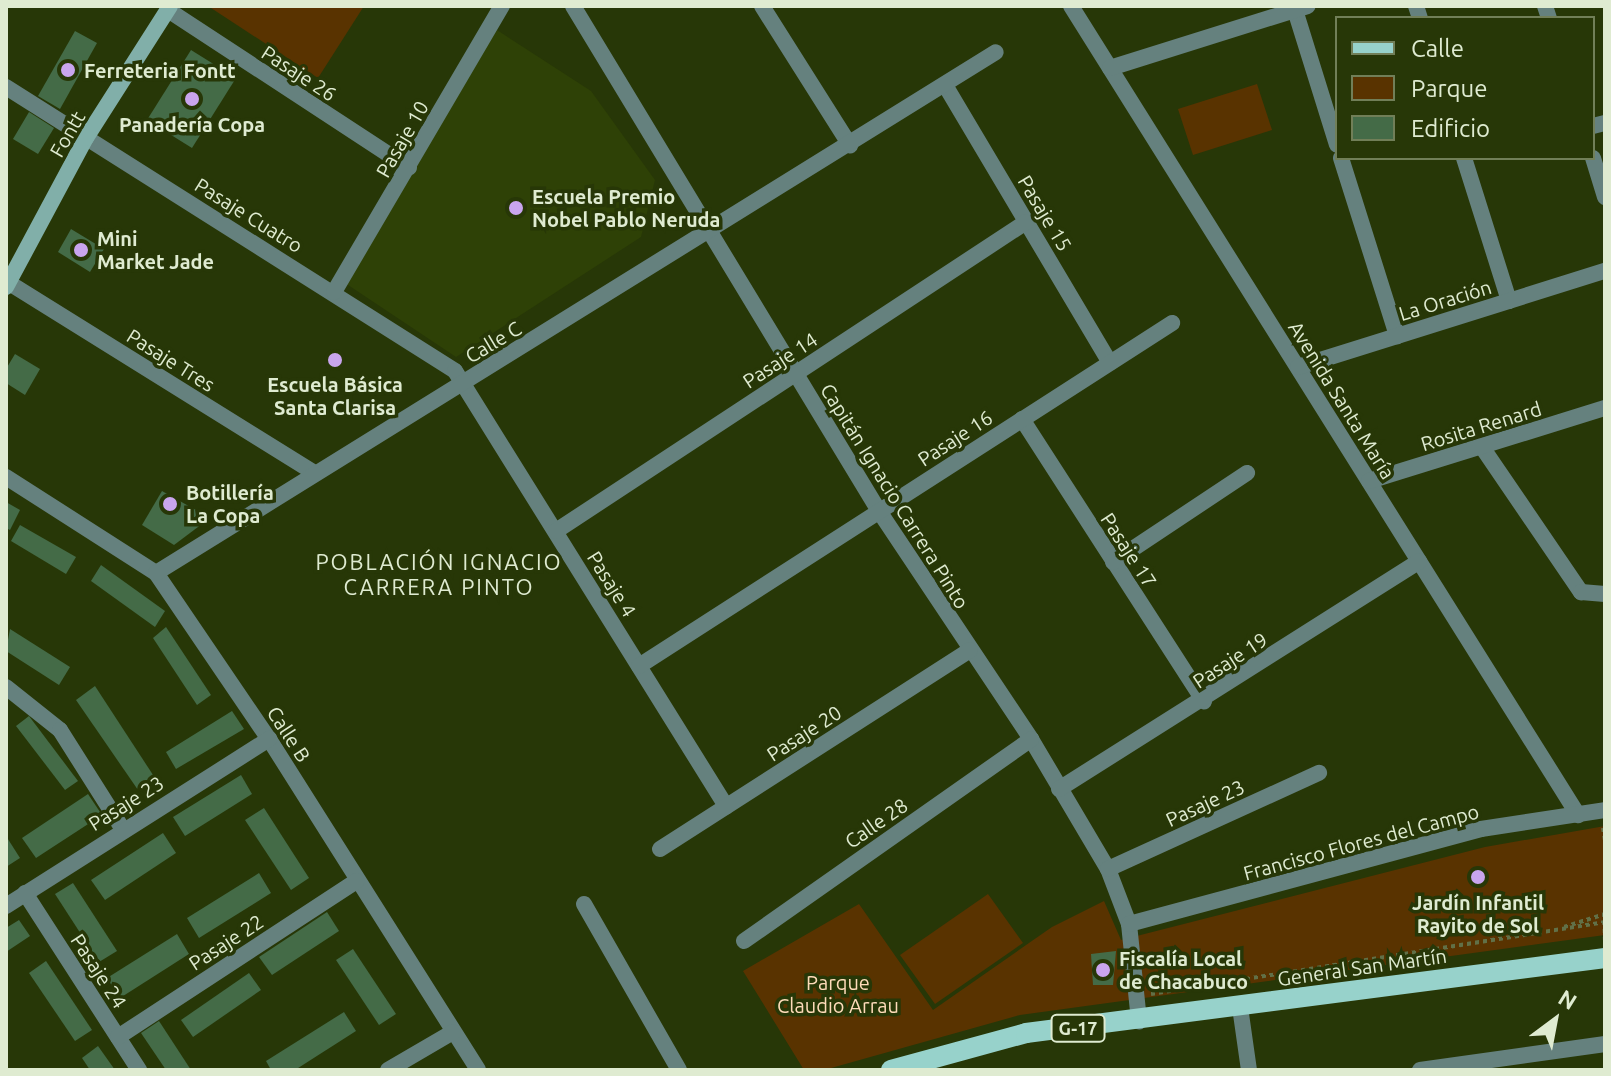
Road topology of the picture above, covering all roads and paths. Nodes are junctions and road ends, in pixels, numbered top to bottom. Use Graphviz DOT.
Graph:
graph roads {
  1 [pos="502,6"];
  2 [pos="573,6"];
  3 [pos="762,6"];
  4 [pos="1071,6"];
  5 [pos="169,8"];
  6 [pos="1301,8"];
  7 [pos="996,52"];
  8 [pos="1110,68"];
  9 [pos="945,85"];
  10 [pos="6,87"];
  11 [pos="1335,137"];
  12 [pos="86,138"];
  13 [pos="850,145"];
  14 [pos="1342,160"];
  15 [pos="1465,160"];
  16 [pos="1594,160"];
  17 [pos="409,168"];
  18 [pos="1605,197"];
  19 [pos="1026,222"];
  20 [pos="711,233"];
  21 [pos="1605,271"];
  22 [pos="7,284"];
  23 [pos="334,292"];
  24 [pos="1509,301"];
  25 [pos="1172,323"];
  26 [pos="1397,336"];
  27 [pos="1110,363"];
  28 [pos="1298,367"];
  29 [pos="795,374"];
  30 [pos="464,383"];
  31 [pos="1605,408"];
  32 [pos="1022,419"];
  33 [pos="1482,447"];
  34 [pos="314,473"];
  35 [pos="1247,473"];
  36 [pos="6,477"];
  37 [pos="1369,481"];
  38 [pos="879,511"];
  39 [pos="556,531"];
  40 [pos="1419,561"];
  41 [pos="1113,562"];
  42 [pos="156,573"];
  43 [pos="1605,594"];
  44 [pos="970,650"];
  45 [pos="639,666"];
  46 [pos="6,687"];
  47 [pos="1204,701"];
  48 [pos="269,739"];
  49 [pos="1031,739"];
  50 [pos="1319,773"];
  51 [pos="1059,789"];
  52 [pos="726,806"];
  53 [pos="1605,810"];
  54 [pos="1578,815"];
  55 [pos="122,828"];
  56 [pos="660,849"];
  57 [pos="1108,869"];
  58 [pos="356,881"];
  59 [pos="25,893"];
  60 [pos="584,904"];
  61 [pos="6,906"];
  62 [pos="1605,913"];
  63 [pos="1604,922"];
  64 [pos="1129,924"];
  65 [pos="1564,927"];
  66 [pos="744,941"];
  67 [pos="1605,942"];
  68 [pos="1605,958"];
  69 [pos="1136,996"];
  70 [pos="1240,1007"];
  71 [pos="1139,1021"];
  72 [pos="453,1032"];
  73 [pos="118,1037"];
  74 [pos="1605,1044"];
  75 [pos="1534,1054"];
  76 [pos="139,1070"];
  77 [pos="388,1070"];
  78 [pos="478,1070"];
  79 [pos="679,1070"];
  80 [pos="891,1070"];
  81 [pos="1249,1070"];
  82 [pos="1423,1070"];
  83 [pos="1543,1070"];
  1 -- 17 [label="street, Pasaje 10"];
  2 -- 20 [label="street, Capitán Ignacio Carrera Pinto"];
  3 -- 13 [label="street"];
  4 -- 8 [label="street, Avenida Santa María"];
  5 -- 12 [label="main road, Fontt"];
  5 -- 17 [label="street, Pasaje 26"];
  6 -- 8 [label="street"];
  6 -- 11 [label="street"];
  7 -- 9 [label="street, Calle C"];
  8 -- 28 [label="street, Avenida Santa María"];
  9 -- 13 [label="street, Calle C"];
  9 -- 19 [label="street, Pasaje 15"];
  10 -- 12 [label="street, Pasaje Cuatro"];
  12 -- 22 [label="main road, Fontt"];
  12 -- 23 [label="street, Pasaje Cuatro"];
  13 -- 20 [label="street, Calle C"];
  14 -- 26 [label="street"];
  15 -- 24 [label="street"];
  16 -- 18 [label="street"];
  17 -- 23 [label="street, Pasaje 10"];
  19 -- 27 [label="street, Pasaje 15"];
  19 -- 29 [label="street, Pasaje 14"];
  20 -- 29 [label="street, Capitán Ignacio Carrera Pinto"];
  20 -- 30 [label="street, Calle C"];
  21 -- 24 [label="street, La Oración"];
  22 -- 34 [label="street, Pasaje Tres"];
  23 -- 30 [label="street, Pasaje Cuatro"];
  24 -- 26 [label="street, La Oración"];
  25 -- 27 [label="street, Pasaje 16"];
  26 -- 28 [label="street, La Oración"];
  27 -- 32 [label="street, Pasaje 16"];
  28 -- 37 [label="street, Avenida Santa María"];
  29 -- 38 [label="street, Capitán Ignacio Carrera Pinto"];
  29 -- 39 [label="street, Pasaje 14"];
  30 -- 34 [label="street, Calle C"];
  30 -- 39 [label="street, Pasaje 4"];
  31 -- 33 [label="street, Rosita Renard"];
  32 -- 38 [label="street, Pasaje 16"];
  32 -- 41 [label="street, Pasaje 17"];
  33 -- 37 [label="street, Rosita Renard"];
  33 -- 43 [label="street"];
  34 -- 42 [label="street, Calle C"];
  35 -- 41 [label="street"];
  36 -- 42 [label="street, Calle B"];
  37 -- 40 [label="street, Avenida Santa María"];
  38 -- 44 [label="street, Capitán Ignacio Carrera Pinto"];
  38 -- 45 [label="street, Pasaje 16"];
  39 -- 45 [label="street, Pasaje 4"];
  40 -- 47 [label="street, Pasaje 19"];
  40 -- 54 [label="street, Avenida Santa María"];
  41 -- 47 [label="street, Pasaje 17"];
  42 -- 48 [label="street, Calle B"];
  44 -- 49 [label="street, Capitán Ignacio Carrera Pinto"];
  44 -- 52 [label="street, Pasaje 20"];
  45 -- 52 [label="street, Pasaje 4"];
  46 -- 55 [label="street"];
  47 -- 51 [label="street, Pasaje 19"];
  48 -- 55 [label="street, Pasaje 23"];
  48 -- 58 [label="street, Calle B"];
  49 -- 51 [label="street, Capitán Ignacio Carrera Pinto"];
  49 -- 66 [label="street, Calle 28"];
  50 -- 57 [label="street, Pasaje 23"];
  51 -- 57 [label="street, Capitán Ignacio Carrera Pinto"];
  52 -- 56 [label="street, Pasaje 20"];
  53 -- 54 [label="street, Francisco Flores del Campo"];
  54 -- 64 [label="street, Francisco Flores del Campo"];
  55 -- 59 [label="street, Pasaje 23"];
  57 -- 64 [label="street, Capitán Ignacio Carrera Pinto"];
  58 -- 72 [label="street, Calle B"];
  58 -- 73 [label="street, Pasaje 22"];
  59 -- 61 [label="street, Pasaje 23"];
  59 -- 73 [label="street, Pasaje 24"];
  60 -- 79 [label="street"];
  62 -- 63 [label="path"];
  62 -- 65 [label="path"];
  63 -- 67 [label="path"];
  63 -- 69 [label="path"];
  64 -- 69 [label="street, Capitán Ignacio Carrera Pinto"];
  68 -- 70 [label="main road, General San Martín / G-17"];
  69 -- 71 [label="street, Capitán Ignacio Carrera Pinto"];
  70 -- 71 [label="main road, General San Martín / G-17"];
  70 -- 81 [label="street"];
  71 -- 80 [label="main road, General San Martín / G-17"];
  72 -- 77 [label="street"];
  72 -- 78 [label="street, Calle B"];
  73 -- 76 [label="street, Pasaje 24"];
  74 -- 75 [label="street"];
  75 -- 82 [label="street"];
  75 -- 83 [label="street"];
}
